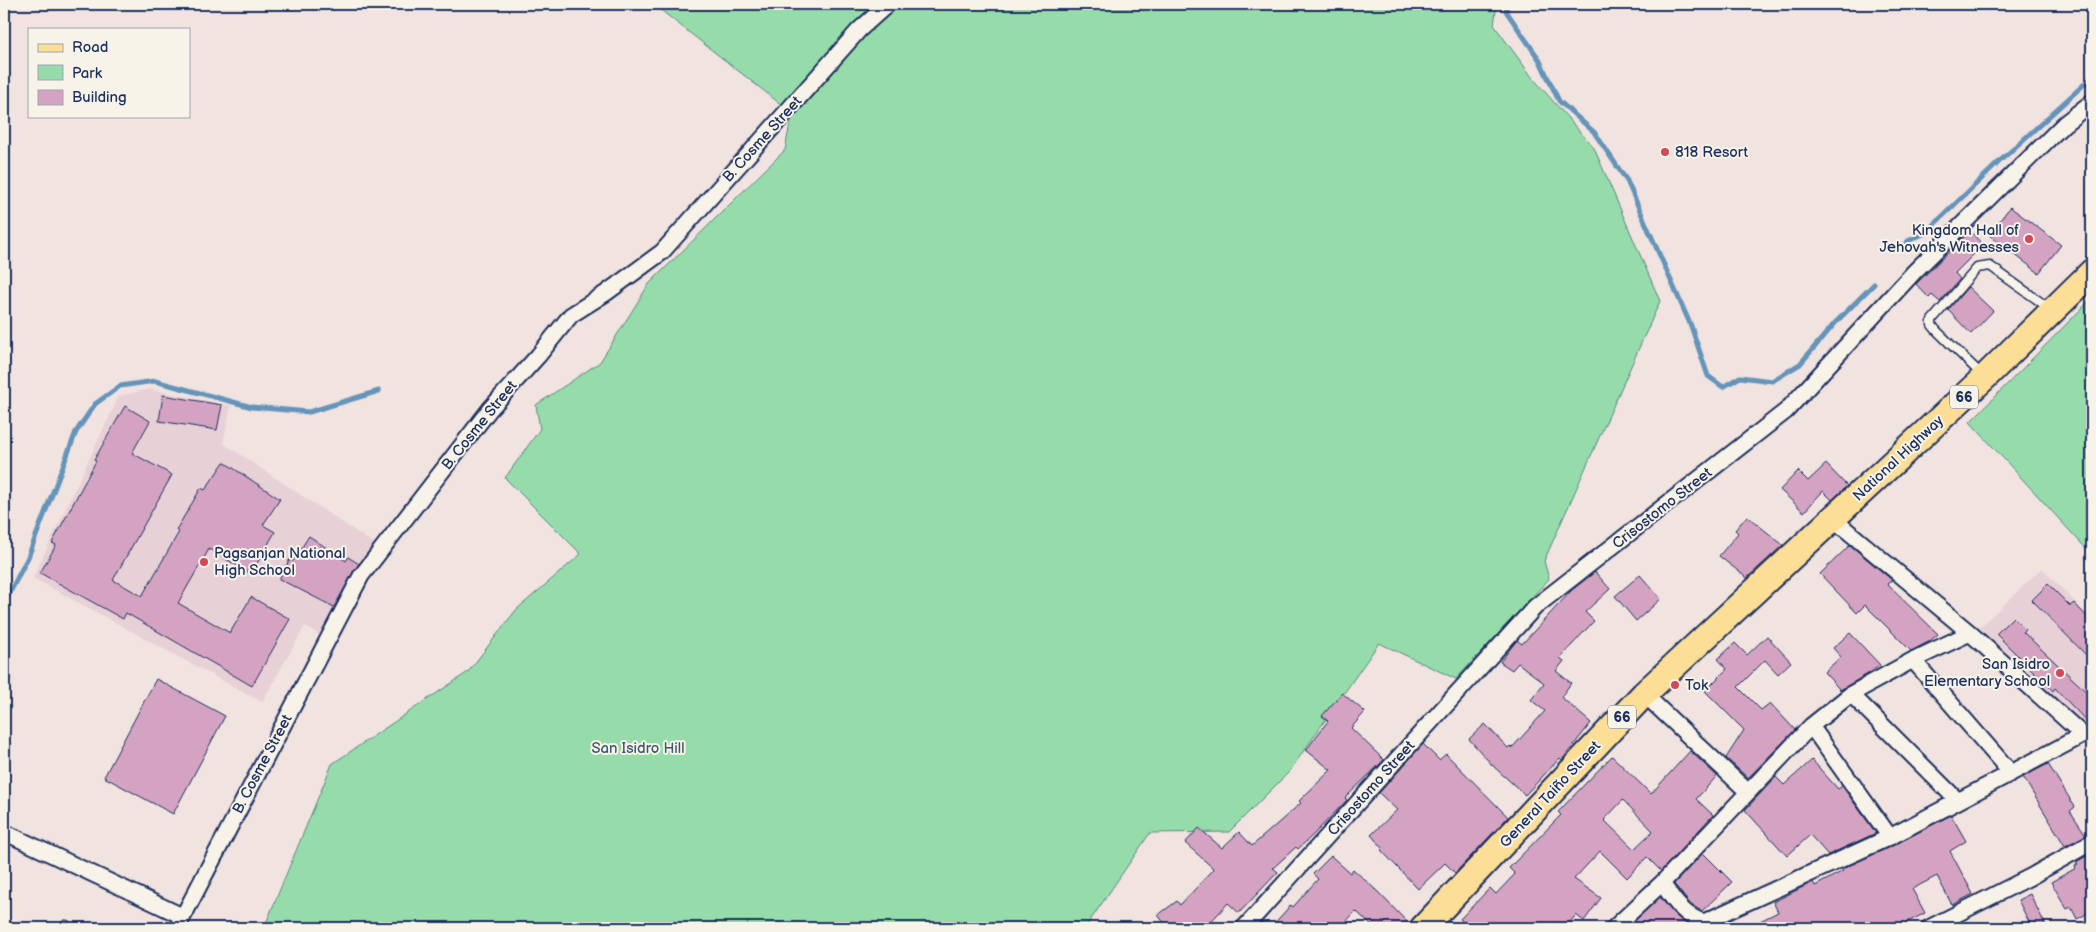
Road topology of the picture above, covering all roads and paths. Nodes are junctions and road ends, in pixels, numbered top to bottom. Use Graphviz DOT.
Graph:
graph roads {
  1 [pos="888,4"];
  2 [pos="2092,102"];
  3 [pos="2092,272"];
  4 [pos="2053,311"];
  5 [pos="1985,378"];
  6 [pos="1832,518"];
  7 [pos="1970,633"];
  8 [pos="1913,660"];
  9 [pos="1644,694"];
  10 [pos="1851,694"];
  11 [pos="1811,726"];
  12 [pos="2088,741"];
  13 [pos="2011,773"];
  14 [pos="1747,791"];
  15 [pos="1958,801"];
  16 [pos="4,832"];
  17 [pos="1890,837"];
  18 [pos="2092,842"];
  19 [pos="1662,883"];
  20 [pos="180,922"];
  21 [pos="1244,928"];
  22 [pos="1424,928"];
  23 [pos="1614,928"];
  24 [pos="1929,928"];
  1 -- 20 [label="street, B. Cosme Street"];
  2 -- 21 [label="street, Crisostomo Street"];
  3 -- 4 [label="main road, National Highway / 66"];
  4 -- 5 [label="main road, National Highway / 66"];
  4 -- 5 [label="lane"];
  5 -- 6 [label="main road, National Highway / 66"];
  6 -- 7 [label="street"];
  6 -- 9 [label="main road, General Taiño Street / 66"];
  7 -- 8 [label="street"];
  7 -- 12 [label="street"];
  8 -- 10 [label="street"];
  8 -- 13 [label="street"];
  9 -- 14 [label="street"];
  9 -- 22 [label="main road, General Taiño Street / 66"];
  10 -- 11 [label="street"];
  10 -- 15 [label="street"];
  11 -- 14 [label="street"];
  11 -- 17 [label="street"];
  12 -- 13 [label="street"];
  13 -- 15 [label="street"];
  14 -- 19 [label="street"];
  15 -- 17 [label="street"];
  16 -- 20 [label="street"];
  17 -- 19 [label="street"];
  18 -- 24 [label="street"];
  19 -- 23 [label="street"];
}
